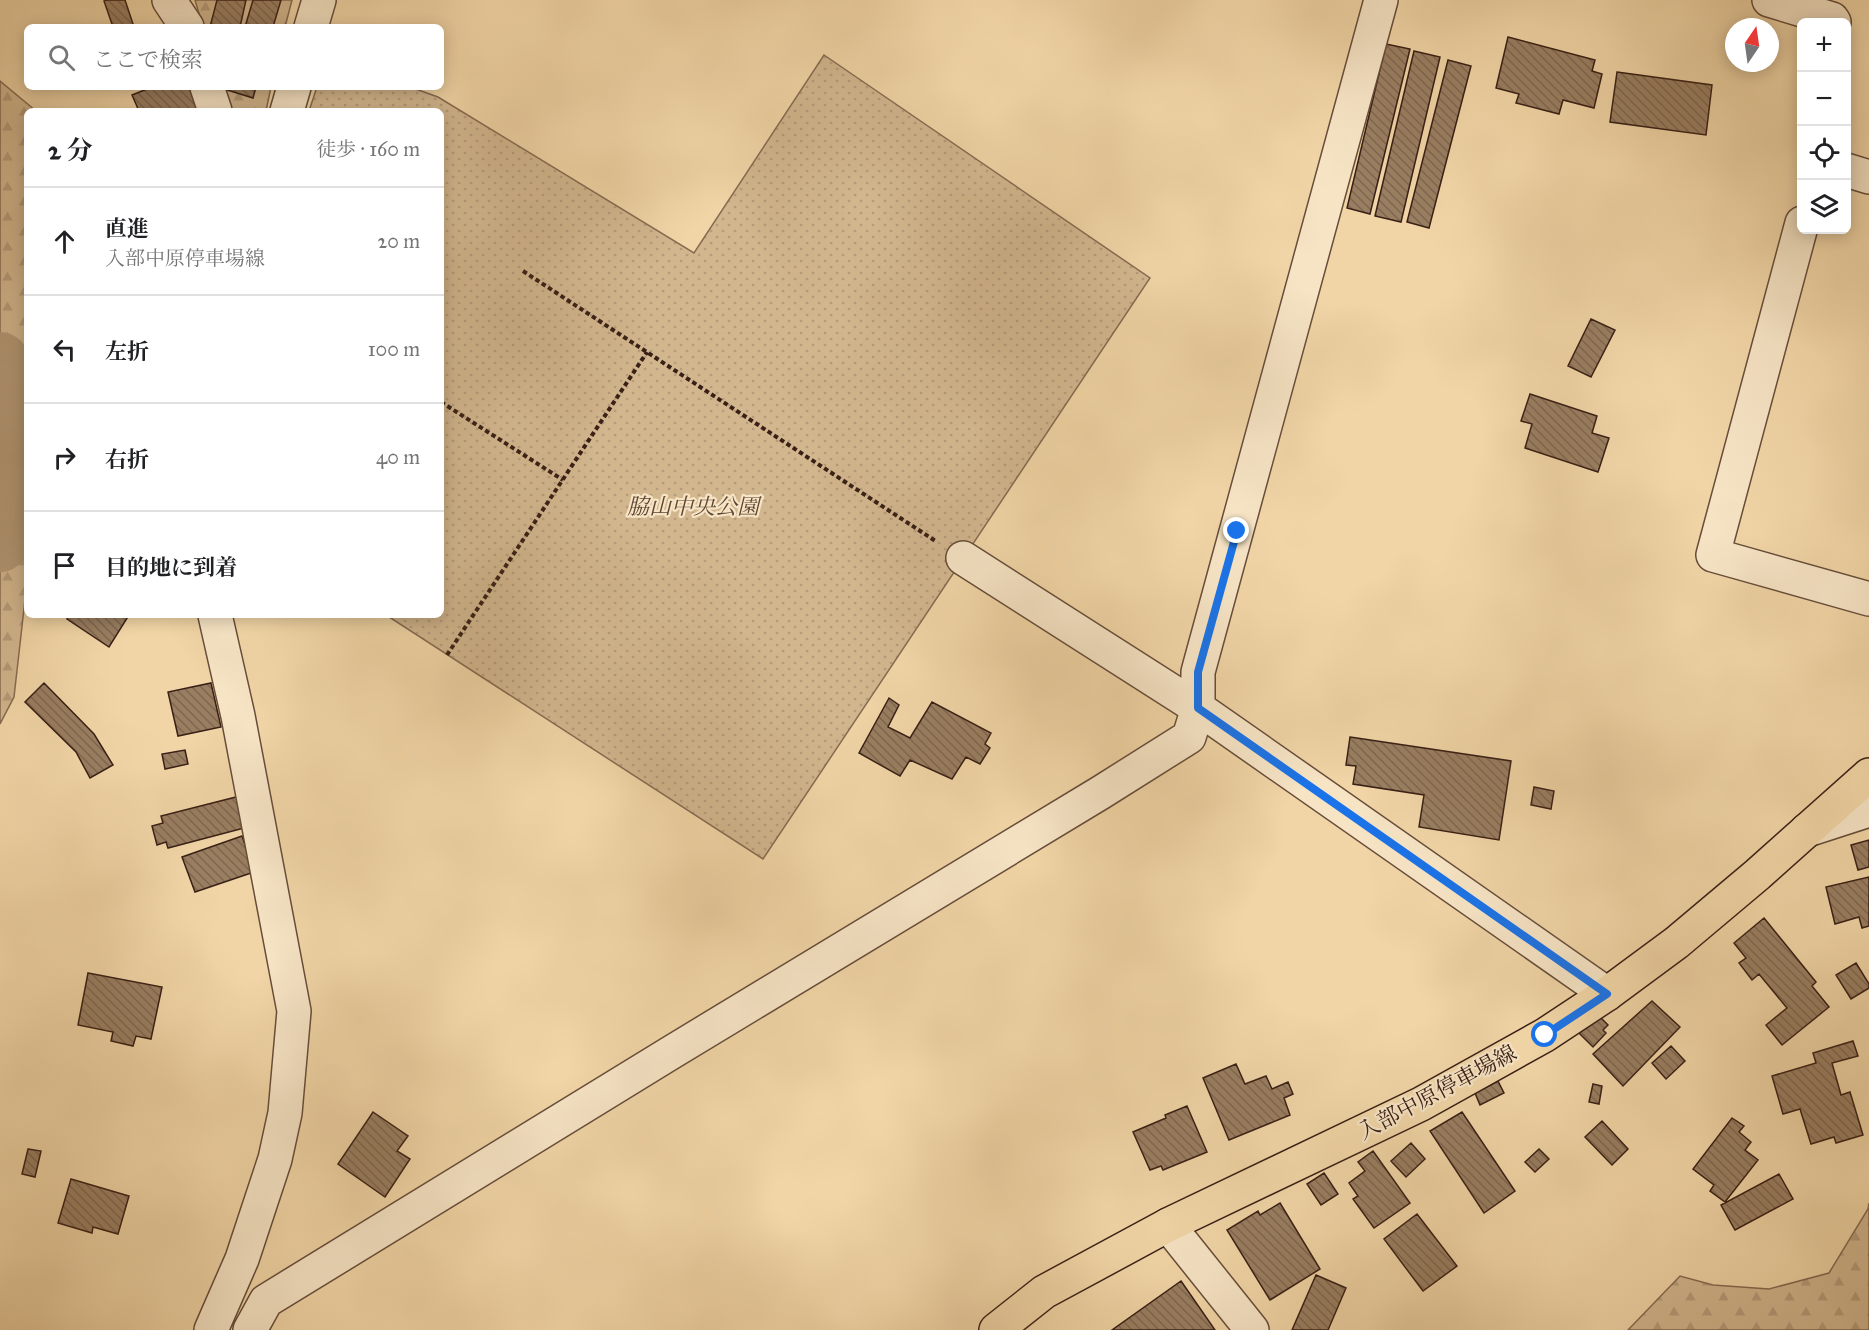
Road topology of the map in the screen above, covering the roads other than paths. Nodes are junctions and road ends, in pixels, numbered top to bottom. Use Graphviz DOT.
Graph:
graph roads {
  1 [pos="169,0"];
  2 [pos="319,0"];
  3 [pos="1381,0"];
  4 [pos="1769,0"];
  5 [pos="1829,18"];
  6 [pos="185,24"];
  7 [pos="312,24"];
  8 [pos="208,90"];
  9 [pos="293,90"];
  10 [pos="214,108"];
  11 [pos="288,108"];
  12 [pos="1851,172"];
  13 [pos="1869,177"];
  14 [pos="1799,234"];
  15 [pos="963,558"];
  16 [pos="1869,599"];
  17 [pos="216,618"];
  18 [pos="1198,708"];
  19 [pos="1869,775"];
  20 [pos="1869,810"];
  21 [pos="1807,830"];
  22 [pos="1607,994"];
  23 [pos="1167,1225"];
  24 [pos="212,1330"];
  25 [pos="250,1330"];
  26 [pos="996,1330"];
  27 [pos="1252,1330"];
  1 -- 6 [label="street"];
  2 -- 7 [label="street"];
  3 -- 18 [label="street"];
  4 -- 5 [label="street"];
  8 -- 10 [label="street"];
  9 -- 11 [label="street"];
  12 -- 13 [label="street"];
  14 -- 16 [label="street"];
  15 -- 18 [label="street"];
  17 -- 24 [label="street"];
  18 -- 22 [label="street"];
  18 -- 25 [label="street"];
  19 -- 21 [label="main road, 入部中原停車場線"];
  20 -- 21 [label="street"];
  21 -- 22 [label="main road, 入部中原停車場線"];
  22 -- 23 [label="main road, 入部中原停車場線"];
  23 -- 26 [label="main road, 入部中原停車場線"];
  23 -- 27 [label="street"];
}
